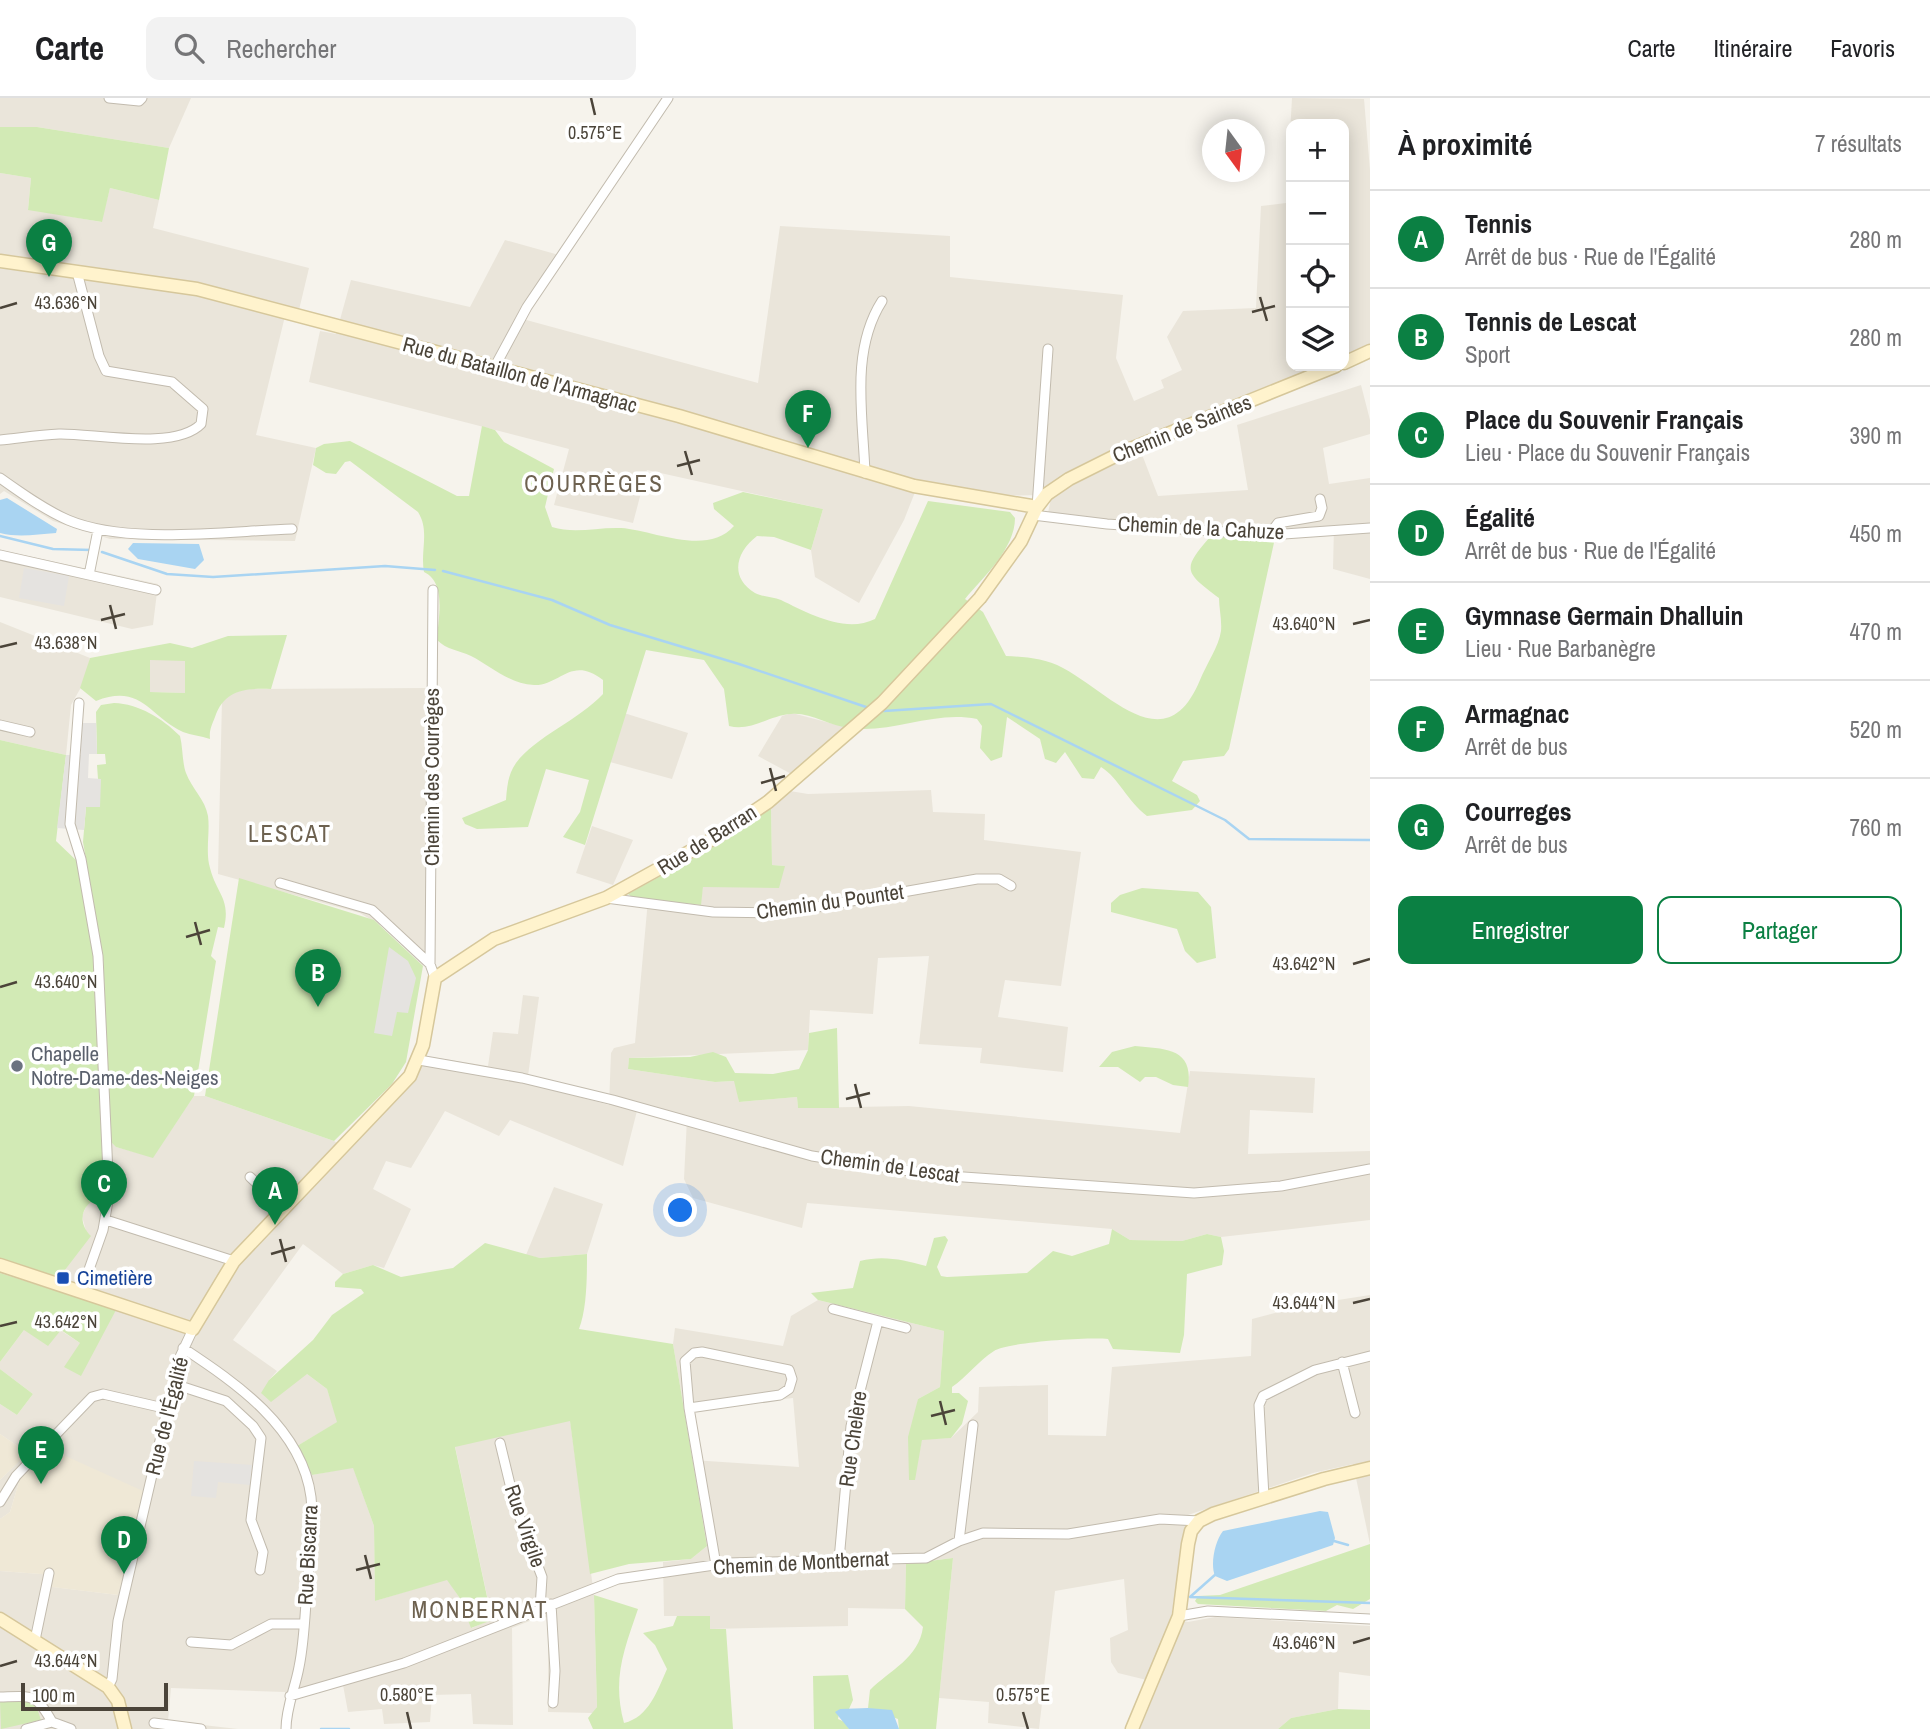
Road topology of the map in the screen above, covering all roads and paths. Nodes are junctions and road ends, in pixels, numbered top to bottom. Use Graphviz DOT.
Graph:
graph roads {
  1 [pos="109,98"];
  2 [pos="142,98"];
  3 [pos="668,98"];
  4 [pos="0,261"];
  5 [pos="77,272"];
  6 [pos="882,301"];
  7 [pos="1048,349"];
  8 [pos="1370,351"];
  9 [pos="1349,361"];
  10 [pos="493,370"];
  11 [pos="1324,371"];
  12 [pos="0,440"];
  13 [pos="865,473"];
  14 [pos="0,478"];
  15 [pos="1320,499"];
  16 [pos="1035,511"];
  17 [pos="1370,528"];
  18 [pos="292,529"];
  19 [pos="98,530"];
  20 [pos="1269,535"];
  21 [pos="2,558"];
  22 [pos="89,575"];
  23 [pos="156,590"];
  24 [pos="433,590"];
  25 [pos="79,703"];
  26 [pos="0,725"];
  27 [pos="30,732"];
  28 [pos="280,883"];
  29 [pos="1011,886"];
  30 [pos="606,898"];
  31 [pos="430,964"];
  32 [pos="435,978"];
  33 [pos="419,1059"];
  34 [pos="1370,1169"];
  35 [pos="250,1177"];
  36 [pos="283,1208"];
  37 [pos="106,1220"];
  38 [pos="234,1261"];
  39 [pos="0,1265"];
  40 [pos="81,1292"];
  41 [pos="832,1309"];
  42 [pos="878,1321"];
  43 [pos="906,1328"];
  44 [pos="193,1329"];
  45 [pos="183,1348"];
  46 [pos="1370,1356"];
  47 [pos="1342,1362"];
  48 [pos="230,1379"];
  49 [pos="174,1384"];
  50 [pos="215,1395"];
  51 [pos="689,1408"];
  52 [pos="168,1409"];
  53 [pos="1355,1413"];
  54 [pos="973,1425"];
  55 [pos="500,1443"];
  56 [pos="1370,1468"];
  57 [pos="1264,1497"];
  58 [pos="0,1502"];
  59 [pos="1199,1521"];
  60 [pos="958,1541"];
  61 [pos="839,1560"];
  62 [pos="716,1565"];
  63 [pos="260,1570"];
  64 [pos="49,1573"];
  65 [pos="551,1604"];
  66 [pos="540,1609"];
  67 [pos="1179,1616"];
  68 [pos="0,1619"];
  69 [pos="1370,1619"];
  70 [pos="304,1624"];
  71 [pos="35,1640"];
  72 [pos="191,1642"];
  73 [pos="110,1683"];
  74 [pos="290,1696"];
  75 [pos="0,1697"];
  76 [pos="553,1703"];
  77 [pos="52,1722"];
  78 [pos="154,1723"];
  79 [pos="26,1729"];
  80 [pos="71,1729"];
  81 [pos="125,1729"];
  82 [pos="201,1729"];
  83 [pos="286,1729"];
  84 [pos="1132,1729"];
  1 -- 2 [label="street"];
  3 -- 10 [label="street"];
  4 -- 5 [label="street, Rue du Bataillon de l'Armagnac"];
  5 -- 10 [label="street, Rue du Bataillon de l'Armagnac"];
  5 -- 12 [label="street"];
  6 -- 13 [label="street"];
  7 -- 16 [label="street"];
  8 -- 9 [label="street"];
  10 -- 13 [label="street, Rue du Bataillon de l'Armagnac"];
  11 -- 16 [label="street, Chemin de Saintes"];
  13 -- 16 [label="street, Rue du Bataillon de l'Armagnac"];
  14 -- 19 [label="street"];
  15 -- 20 [label="street"];
  16 -- 20 [label="street, Chemin de la Cahuze"];
  16 -- 30 [label="street, Rue de Barran"];
  17 -- 20 [label="street, Chemin de la Cahuze"];
  18 -- 19 [label="street"];
  19 -- 22 [label="street"];
  21 -- 22 [label="street"];
  22 -- 23 [label="street"];
  24 -- 31 [label="street, Chemin des Courrèges"];
  25 -- 37 [label="street"];
  26 -- 27 [label="street"];
  28 -- 31 [label="street"];
  29 -- 30 [label="street, Chemin du Pountet"];
  30 -- 32 [label="street, Rue de Barran"];
  31 -- 32 [label="street"];
  32 -- 33 [label="street"];
  33 -- 34 [label="street, Chemin de Lescat"];
  33 -- 36 [label="street, Rue de l'Égalité"];
  35 -- 36 [label="street"];
  36 -- 38 [label="street, Rue de l'Égalité"];
  37 -- 38 [label="street"];
  37 -- 40 [label="street"];
  38 -- 44 [label="street, Rue de l'Égalité"];
  39 -- 40 [label="street"];
  40 -- 44 [label="street"];
  41 -- 42 [label="street"];
  42 -- 43 [label="street"];
  42 -- 61 [label="street, Rue Chelère"];
  44 -- 45 [label="street, Rue de l'Égalité"];
  45 -- 48 [label="street, Rue Biscarra"];
  45 -- 49 [label="street, Rue de l'Égalité"];
  46 -- 47 [label="street"];
  47 -- 53 [label="street"];
  47 -- 57 [label="street"];
  48 -- 50 [label="street"];
  48 -- 70 [label="street, Rue Biscarra"];
  49 -- 50 [label="street"];
  49 -- 52 [label="street, Rue de l'Égalité"];
  50 -- 63 [label="street"];
  51 -- 51 [label="street"];
  51 -- 62 [label="street"];
  52 -- 58 [label="street"];
  52 -- 73 [label="street, Rue de l'Égalité"];
  54 -- 60 [label="street"];
  55 -- 66 [label="street, Rue Virgile"];
  56 -- 57 [label="street"];
  57 -- 59 [label="street"];
  59 -- 60 [label="street, Chemin de Montbernat"];
  59 -- 67 [label="street"];
  60 -- 61 [label="street, Chemin de Montbernat"];
  61 -- 62 [label="street, Chemin de Montbernat"];
  62 -- 65 [label="street, Chemin de Montbernat"];
  64 -- 71 [label="street"];
  65 -- 66 [label="street, Chemin de Montbernat"];
  65 -- 76 [label="street"];
  66 -- 74 [label="street, Chemin de Montbernat"];
  67 -- 69 [label="street"];
  67 -- 84 [label="street"];
  68 -- 71 [label="street"];
  70 -- 72 [label="street"];
  70 -- 74 [label="street, Rue Biscarra"];
  71 -- 73 [label="street"];
  73 -- 81 [label="street"];
  74 -- 83 [label="street, Rue Biscarra"];
  75 -- 77 [label="street"];
  77 -- 79 [label="street"];
  77 -- 80 [label="street"];
  78 -- 82 [label="street"];
}
